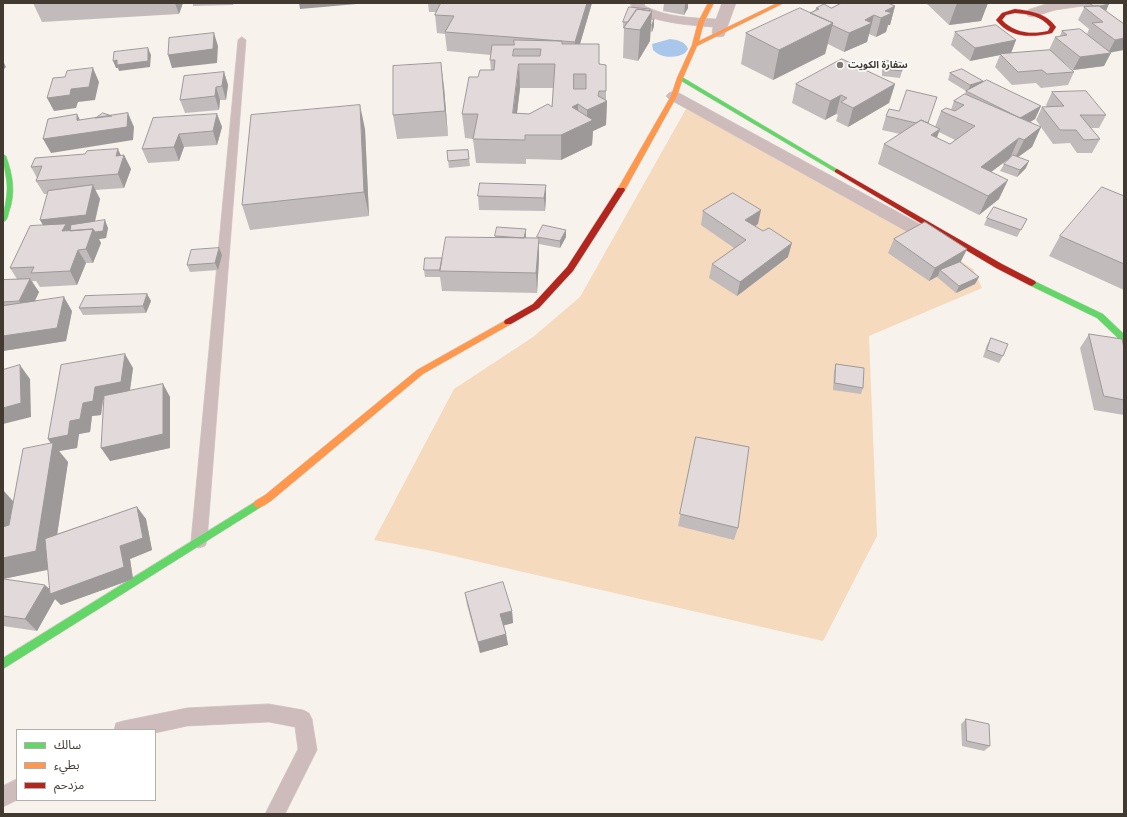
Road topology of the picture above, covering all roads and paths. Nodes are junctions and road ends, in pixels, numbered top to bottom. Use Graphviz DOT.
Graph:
graph roads {
  1 [pos="637,3"];
  2 [pos="711,3"];
  3 [pos="729,3"];
  4 [pos="781,3"];
  5 [pos="1078,3"];
  6 [pos="1033,13"];
  7 [pos="701,22"];
  8 [pos="720,28"];
  9 [pos="242,40"];
  10 [pos="695,45"];
  11 [pos="680,78"];
  12 [pos="674,96"];
  13 [pos="3,156"];
  14 [pos="3,220"];
  15 [pos="999,266"];
  16 [pos="1124,339"];
  17 [pos="198,541"];
  18 [pos="3,664"];
  19 [pos="128,729"];
  20 [pos="16,790"];
  21 [pos="3,797"];
  22 [pos="275,814"];
  1 -- 7 [label="street"];
  2 -- 7 [label="street"];
  3 -- 8 [label="street"];
  4 -- 8 [label="street"];
  5 -- 6 [label="street"];
  6 -- 6 [label="street"];
  7 -- 8 [label="street"];
  7 -- 10 [label="street"];
  8 -- 10 [label="street"];
  9 -- 17 [label="lane"];
  10 -- 11 [label="street"];
  11 -- 12 [label="street"];
  11 -- 15 [label="street"];
  12 -- 15 [label="street"];
  12 -- 17 [label="street"];
  13 -- 14 [label="street"];
  15 -- 16 [label="street"];
  17 -- 18 [label="street"];
  19 -- 22 [label="lane"];
  20 -- 21 [label="lane"];
}
